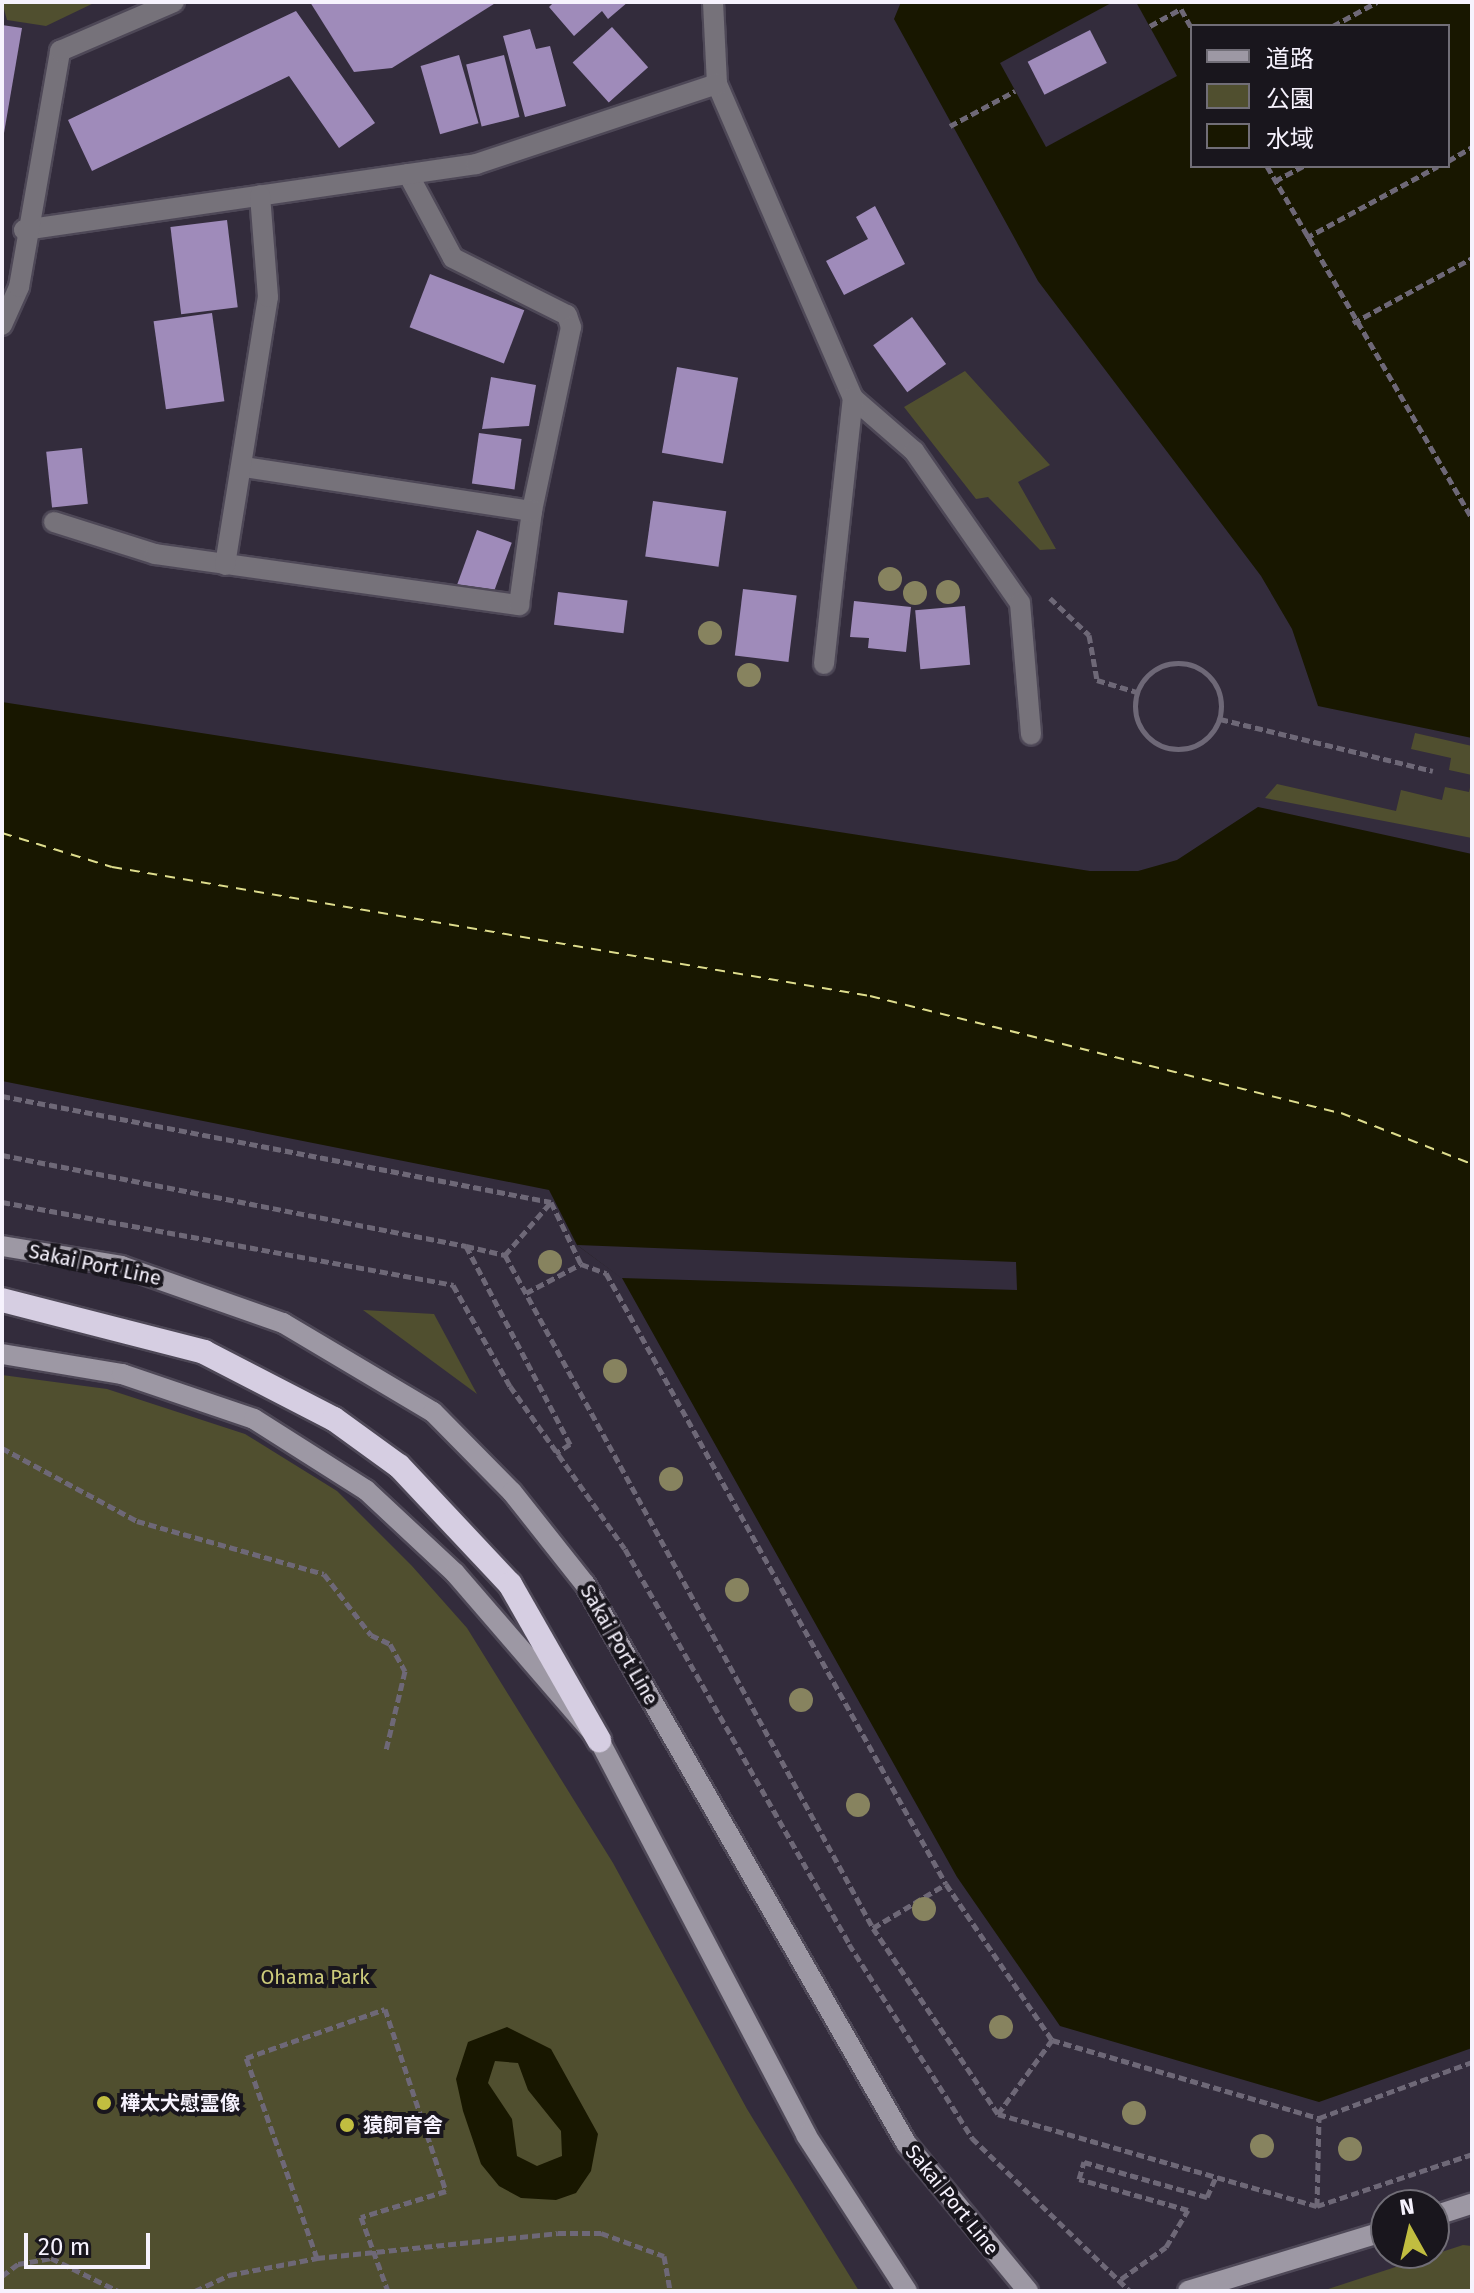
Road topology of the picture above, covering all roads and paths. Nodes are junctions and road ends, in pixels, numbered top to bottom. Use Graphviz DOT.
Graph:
graph roads {
  1 [pos="174,2"];
  2 [pos="713,2"];
  3 [pos="1377,2"];
  4 [pos="1337,24"];
  5 [pos="1190,25"];
  6 [pos="1150,26"];
  7 [pos="717,84"];
  8 [pos="1015,91"];
  9 [pos="950,126"];
  10 [pos="1472,147"];
  11 [pos="1450,160"];
  12 [pos="1268,168"];
  13 [pos="1299,168"];
  14 [pos="1434,168"];
  15 [pos="408,174"];
  16 [pos="1275,181"];
  17 [pos="260,195"];
  18 [pos="24,230"];
  19 [pos="1306,238"];
  20 [pos="1472,258"];
  21 [pos="1353,323"];
  22 [pos="2,325"];
  23 [pos="853,398"];
  24 [pos="243,467"];
  25 [pos="532,511"];
  26 [pos="1472,518"];
  27 [pos="54,522"];
  28 [pos="225,565"];
  29 [pos="1043,594"];
  30 [pos="824,664"];
  31 [pos="1137,692"];
  32 [pos="1220,719"];
  33 [pos="1031,735"];
  34 [pos="1433,771"];
  35 [pos="2,1096"];
  36 [pos="2,1155"];
  37 [pos="551,1202"];
  38 [pos="2,1246"];
  39 [pos="466,1246"];
  40 [pos="505,1255"];
  41 [pos="581,1264"];
  42 [pos="526,1293"];
  43 [pos="2,1300"];
  44 [pos="2,1354"];
  45 [pos="2,1448"];
  46 [pos="556,1453"];
  47 [pos="599,1740"];
  48 [pos="386,1750"];
  49 [pos="946,1884"];
  50 [pos="873,1928"];
  51 [pos="1052,2040"];
  52 [pos="1472,2062"];
  53 [pos="998,2114"];
  54 [pos="1319,2118"];
  55 [pos="1472,2154"];
  56 [pos="1216,2177"];
  57 [pos="1472,2204"];
  58 [pos="1317,2206"];
  59 [pos="1450,2211"];
  60 [pos="1370,2236"];
  61 [pos="373,2249"];
  62 [pos="317,2258"];
  63 [pos="2,2276"];
  64 [pos="118,2291"];
  65 [pos="195,2291"];
  66 [pos="388,2291"];
  67 [pos="670,2291"];
  68 [pos="907,2291"];
  69 [pos="1028,2291"];
  70 [pos="1130,2291"];
  71 [pos="1188,2291"];
  1 -- 18 [label="street"];
  2 -- 7 [label="street"];
  3 -- 4 [label="path"];
  5 -- 6 [label="path"];
  7 -- 15 [label="street"];
  7 -- 23 [label="street"];
  8 -- 9 [label="path"];
  10 -- 11 [label="path"];
  12 -- 16 [label="path"];
  13 -- 16 [label="path"];
  14 -- 19 [label="path"];
  15 -- 17 [label="street"];
  15 -- 25 [label="street"];
  16 -- 19 [label="path"];
  17 -- 18 [label="street"];
  17 -- 24 [label="street"];
  18 -- 22 [label="street"];
  19 -- 21 [label="path"];
  20 -- 21 [label="path"];
  21 -- 26 [label="path"];
  23 -- 30 [label="street"];
  23 -- 33 [label="street"];
  24 -- 25 [label="street"];
  24 -- 28 [label="street"];
  25 -- 28 [label="street"];
  27 -- 28 [label="street"];
  29 -- 31 [label="path"];
  31 -- 32 [label="path"];
  31 -- 32 [label="path"];
  32 -- 34 [label="path"];
  35 -- 37 [label="path"];
  36 -- 39 [label="path"];
  37 -- 40 [label="path"];
  37 -- 41 [label="path"];
  38 -- 69 [label="main road, Sakai Port Line"];
  39 -- 40 [label="path"];
  39 -- 46 [label="path"];
  40 -- 42 [label="path"];
  41 -- 42 [label="path"];
  41 -- 49 [label="path"];
  42 -- 50 [label="path"];
  43 -- 47 [label="highway"];
  44 -- 47 [label="main road"];
  45 -- 48 [label="path"];
  47 -- 68 [label="main road"];
  49 -- 50 [label="path"];
  49 -- 51 [label="path"];
  50 -- 53 [label="path"];
  51 -- 53 [label="path"];
  51 -- 54 [label="path"];
  52 -- 54 [label="path"];
  53 -- 56 [label="path"];
  54 -- 58 [label="path"];
  55 -- 58 [label="path"];
  56 -- 58 [label="path"];
  56 -- 70 [label="path"];
  57 -- 59 [label="main road"];
  60 -- 71 [label="main road"];
  61 -- 62 [label="path"];
  61 -- 62 [label="path"];
  61 -- 66 [label="path"];
  61 -- 67 [label="path"];
  62 -- 65 [label="path"];
  63 -- 64 [label="path"];
}
